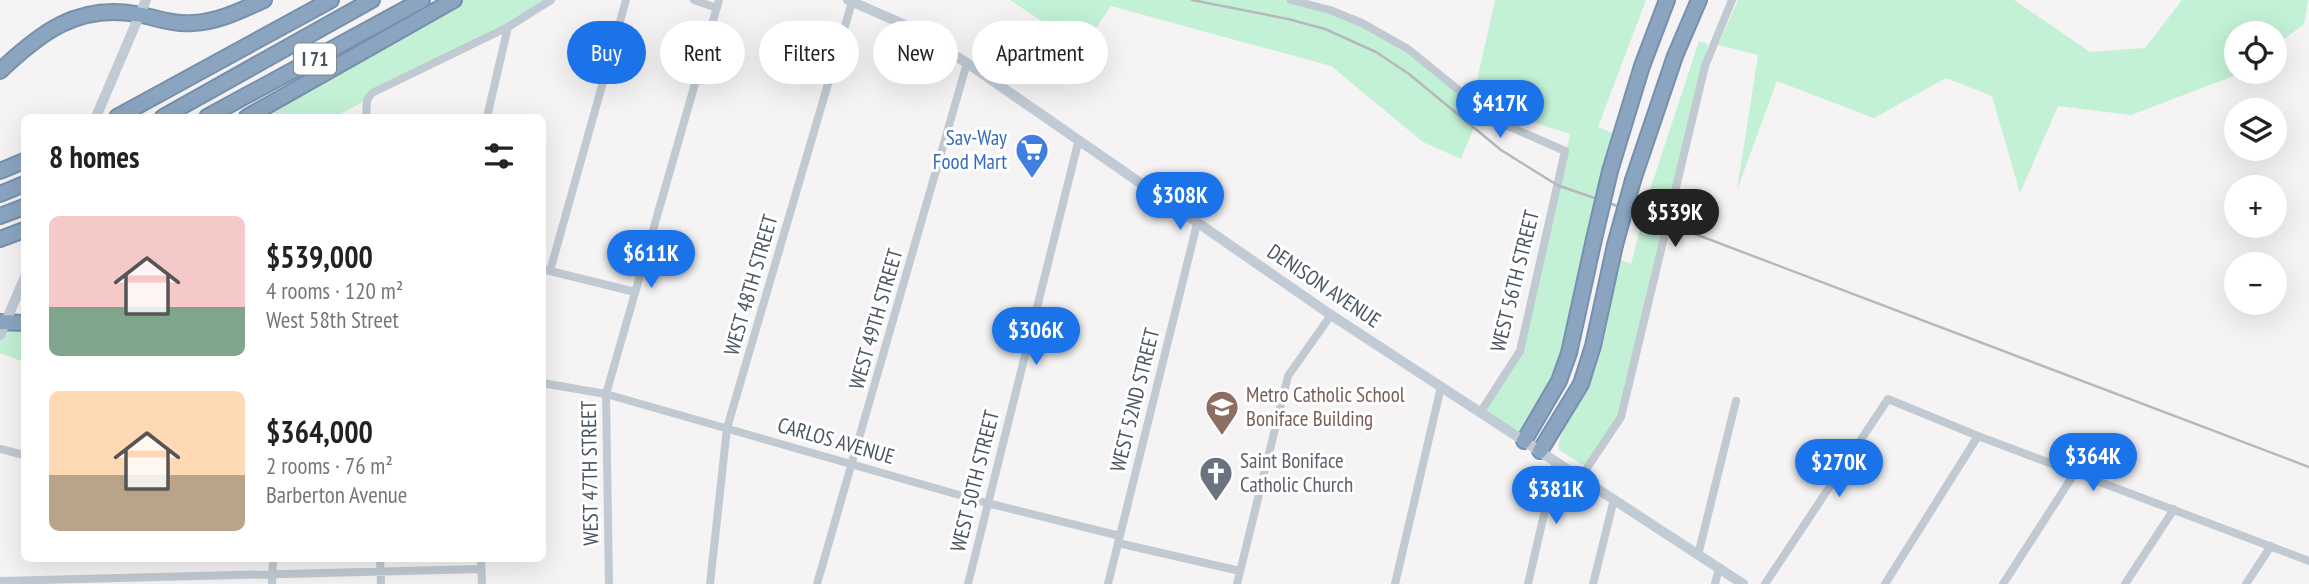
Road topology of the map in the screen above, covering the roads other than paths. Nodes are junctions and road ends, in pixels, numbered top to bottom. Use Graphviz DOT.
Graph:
graph roads {
  1 [pos="146,0"];
  2 [pos="264,0"];
  3 [pos="331,0"];
  4 [pos="372,0"];
  5 [pos="422,0"];
  6 [pos="454,0"];
  7 [pos="551,0"];
  8 [pos="626,0"];
  9 [pos="694,0"];
  10 [pos="1291,0"];
  11 [pos="1667,0"];
  12 [pos="1699,0"];
  13 [pos="1732,0"];
  14 [pos="850,1"];
  15 [pos="718,4"];
  16 [pos="139,15"];
  17 [pos="508,27"];
  18 [pos="394,34"];
  19 [pos="967,63"];
  20 [pos="0,71"];
  21 [pos="97,114"];
  22 [pos="122,114"];
  23 [pos="168,114"];
  24 [pos="213,114"];
  25 [pos="252,114"];
  26 [pos="272,114"];
  27 [pos="366,114"];
  28 [pos="488,114"];
  29 [pos="1078,143"];
  30 [pos="21,161"];
  31 [pos="0,171"];
  32 [pos="21,185"];
  33 [pos="0,194"];
  34 [pos="21,208"];
  35 [pos="0,216"];
  36 [pos="1197,224"];
  37 [pos="21,231"];
  38 [pos="0,239"];
  39 [pos="546,270"];
  40 [pos="21,286"];
  41 [pos="635,292"];
  42 [pos="1331,315"];
  43 [pos="21,324"];
  44 [pos="2,327"];
  45 [pos="546,384"];
  46 [pos="1441,387"];
  47 [pos="606,394"];
  48 [pos="1736,401"];
  49 [pos="1480,412"];
  50 [pos="727,428"];
  51 [pos="1978,436"];
  52 [pos="1524,441"];
  53 [pos="0,449"];
  54 [pos="1539,451"];
  55 [pos="21,454"];
  56 [pos="1556,462"];
  57 [pos="852,464"];
  58 [pos="2076,471"];
  59 [pos="1581,477"];
  60 [pos="1614,499"];
  61 [pos="987,503"];
  62 [pos="2174,509"];
  63 [pos="1119,539"];
  64 [pos="2271,546"];
  65 [pos="1698,555"];
  66 [pos="2309,561"];
  67 [pos="380,562"];
  68 [pos="481,562"];
  69 [pos="1719,568"];
  70 [pos="481,569"];
  71 [pos="380,571"];
  72 [pos="1240,571"];
  73 [pos="273,579"];
  74 [pos="0,581"];
  75 [pos="381,584"];
  76 [pos="482,584"];
  77 [pos="609,584"];
  78 [pos="710,584"];
  79 [pos="817,584"];
  80 [pos="968,584"];
  81 [pos="1108,584"];
  82 [pos="1237,584"];
  83 [pos="1395,584"];
  84 [pos="1528,584"];
  85 [pos="1593,584"];
  86 [pos="1715,584"];
  87 [pos="1743,584"];
  88 [pos="1765,584"];
  89 [pos="1885,584"];
  90 [pos="2003,584"];
  91 [pos="2125,584"];
  92 [pos="2246,584"];
  1 -- 16 [label="main road"];
  2 -- 16 [label="highway"];
  3 -- 22 [label="highway"];
  4 -- 23 [label="highway, I 71"];
  5 -- 24 [label="highway, I 71"];
  6 -- 18 [label="highway"];
  7 -- 17 [label="street"];
  8 -- 39 [label="street"];
  9 -- 15 [label="street"];
  10 -- 49 [label="street, WEST 56TH STREET"];
  11 -- 52 [label="highway, bridge"];
  12 -- 54 [label="highway, bridge"];
  13 -- 59 [label="street"];
  14 -- 19 [label="main road, DENISON AVENUE"];
  14 -- 50 [label="street, WEST 48TH STREET"];
  15 -- 41 [label="street, WEST 47TH STREET"];
  16 -- 20 [label="highway"];
  16 -- 21 [label="main road"];
  17 -- 27 [label="street"];
  17 -- 28 [label="street"];
  18 -- 25 [label="highway"];
  18 -- 26 [label="highway"];
  19 -- 29 [label="main road, DENISON AVENUE"];
  19 -- 57 [label="street, WEST 49TH STREET"];
  29 -- 36 [label="main road, DENISON AVENUE"];
  29 -- 61 [label="street, WEST 50TH STREET"];
  30 -- 31 [label="highway"];
  32 -- 33 [label="highway"];
  34 -- 35 [label="highway"];
  36 -- 42 [label="main road, DENISON AVENUE"];
  36 -- 63 [label="street, WEST 52ND STREET"];
  37 -- 38 [label="highway"];
  39 -- 41 [label="street"];
  40 -- 44 [label="main road"];
  41 -- 47 [label="street, WEST 47TH STREET"];
  42 -- 46 [label="main road, DENISON AVENUE"];
  42 -- 72 [label="street"];
  43 -- 44 [label="highway"];
  45 -- 47 [label="street, CARLOS AVENUE"];
  46 -- 49 [label="main road, DENISON AVENUE"];
  46 -- 83 [label="street"];
  47 -- 50 [label="street, CARLOS AVENUE"];
  47 -- 77 [label="street, WEST 47TH STREET"];
  48 -- 65 [label="street"];
  49 -- 52 [label="main road, DENISON AVENUE"];
  50 -- 57 [label="street, CARLOS AVENUE"];
  50 -- 78 [label="street, WEST 48TH STREET"];
  51 -- 58 [label="street"];
  51 -- 88 [label="street"];
  51 -- 89 [label="street"];
  52 -- 54 [label="main road, DENISON AVENUE"];
  53 -- 55 [label="street"];
  54 -- 56 [label="main road, DENISON AVENUE"];
  56 -- 59 [label="main road, DENISON AVENUE"];
  56 -- 84 [label="street"];
  57 -- 61 [label="street, CARLOS AVENUE"];
  57 -- 79 [label="street, WEST 49TH STREET"];
  58 -- 62 [label="street"];
  58 -- 90 [label="street"];
  59 -- 60 [label="main road, DENISON AVENUE"];
  60 -- 65 [label="main road, DENISON AVENUE"];
  60 -- 85 [label="street"];
  61 -- 63 [label="street, CARLOS AVENUE"];
  61 -- 80 [label="street, WEST 50TH STREET"];
  62 -- 64 [label="street"];
  62 -- 91 [label="street"];
  63 -- 72 [label="street, CARLOS AVENUE"];
  63 -- 81 [label="street, WEST 52ND STREET"];
  64 -- 66 [label="street"];
  64 -- 92 [label="street"];
  65 -- 69 [label="main road, DENISON AVENUE"];
  67 -- 71 [label="street"];
  68 -- 70 [label="street"];
  69 -- 86 [label="street"];
  69 -- 87 [label="main road, DENISON AVENUE"];
  70 -- 71 [label="street"];
  70 -- 76 [label="street"];
  71 -- 73 [label="street"];
  71 -- 75 [label="street"];
  72 -- 82 [label="street"];
  73 -- 74 [label="street"];
}
